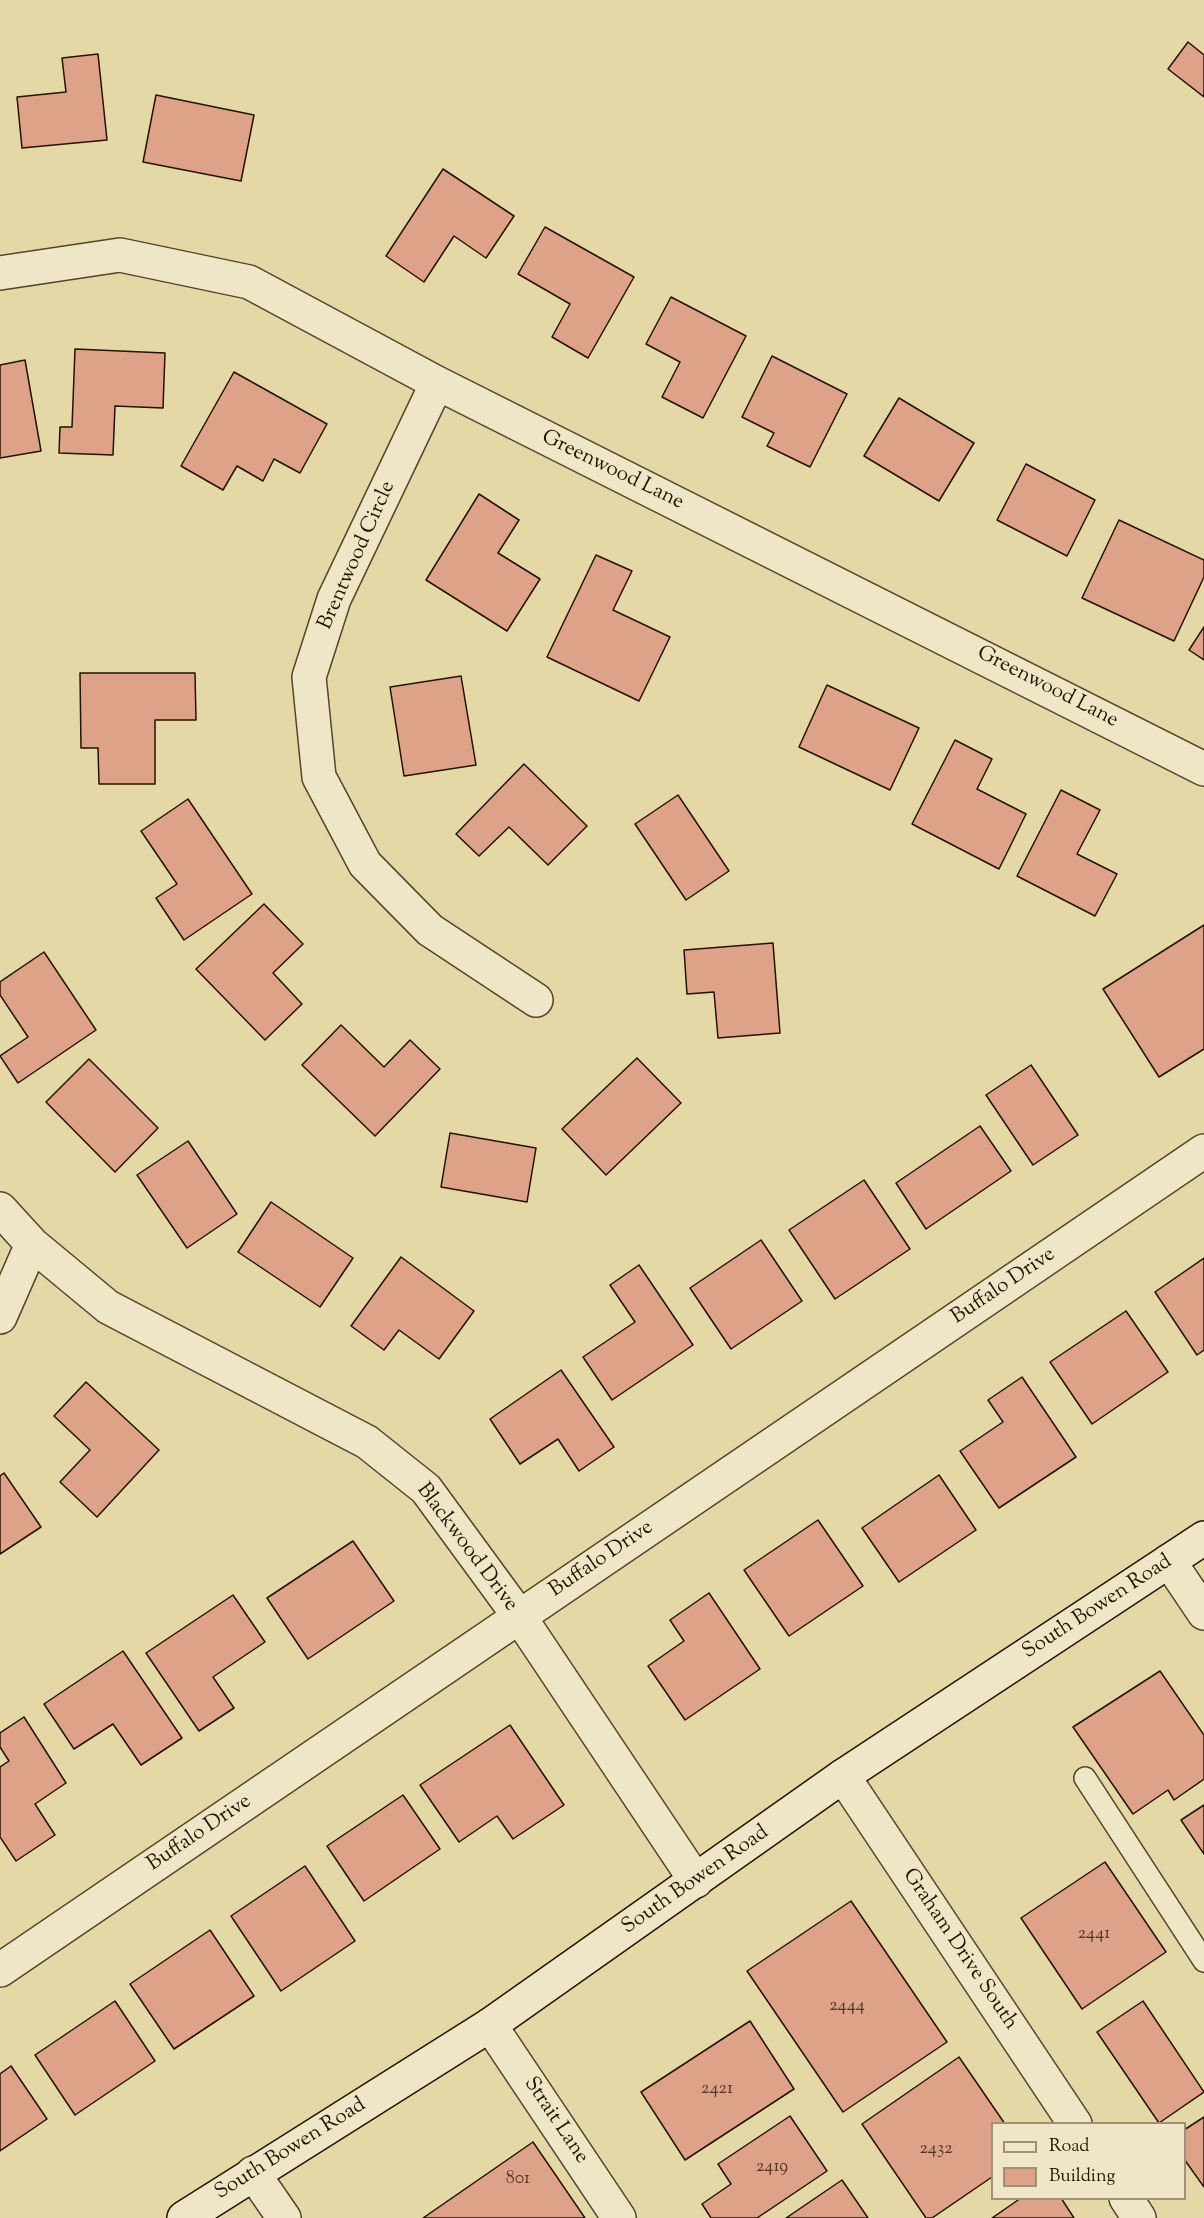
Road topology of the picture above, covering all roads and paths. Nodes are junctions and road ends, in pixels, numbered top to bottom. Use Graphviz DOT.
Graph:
graph roads {
  1 [pos="0,273"];
  2 [pos="437,383"];
  3 [pos="1204,769"];
  4 [pos="536,1000"];
  5 [pos="1204,1151"];
  6 [pos="0,1209"];
  7 [pos="32,1244"];
  8 [pos="0,1317"];
  9 [pos="1204,1538"];
  10 [pos="1169,1561"];
  11 [pos="1204,1613"];
  12 [pos="519,1617"];
  13 [pos="843,1776"];
  14 [pos="1085,1778"];
  15 [pos="696,1881"];
  16 [pos="1204,1961"];
  17 [pos="0,1970"];
  18 [pos="490,2025"];
  19 [pos="1075,2122"];
  20 [pos="253,2173"];
  21 [pos="1127,2200"];
  22 [pos="184,2218"];
  23 [pos="284,2218"];
  24 [pos="620,2218"];
  25 [pos="1139,2218"];
  1 -- 2 [label="street, Greenwood Lane"];
  2 -- 3 [label="street, Greenwood Lane"];
  2 -- 4 [label="street, Brentwood Circle"];
  5 -- 12 [label="street, Buffalo Drive"];
  6 -- 7 [label="street, Blackwood Drive"];
  7 -- 8 [label="street"];
  7 -- 12 [label="street, Blackwood Drive"];
  9 -- 10 [label="street, South Bowen Road"];
  10 -- 11 [label="street"];
  10 -- 13 [label="street, South Bowen Road"];
  12 -- 15 [label="street, Blackwood Drive"];
  12 -- 17 [label="street, Buffalo Drive"];
  13 -- 15 [label="street, South Bowen Road"];
  13 -- 19 [label="street, Graham Drive South"];
  14 -- 16 [label="lane"];
  15 -- 18 [label="street, South Bowen Road"];
  18 -- 20 [label="street, South Bowen Road"];
  18 -- 24 [label="street, Strait Lane"];
  20 -- 22 [label="street, South Bowen Road"];
  20 -- 23 [label="street"];
  21 -- 25 [label="street"];
}
